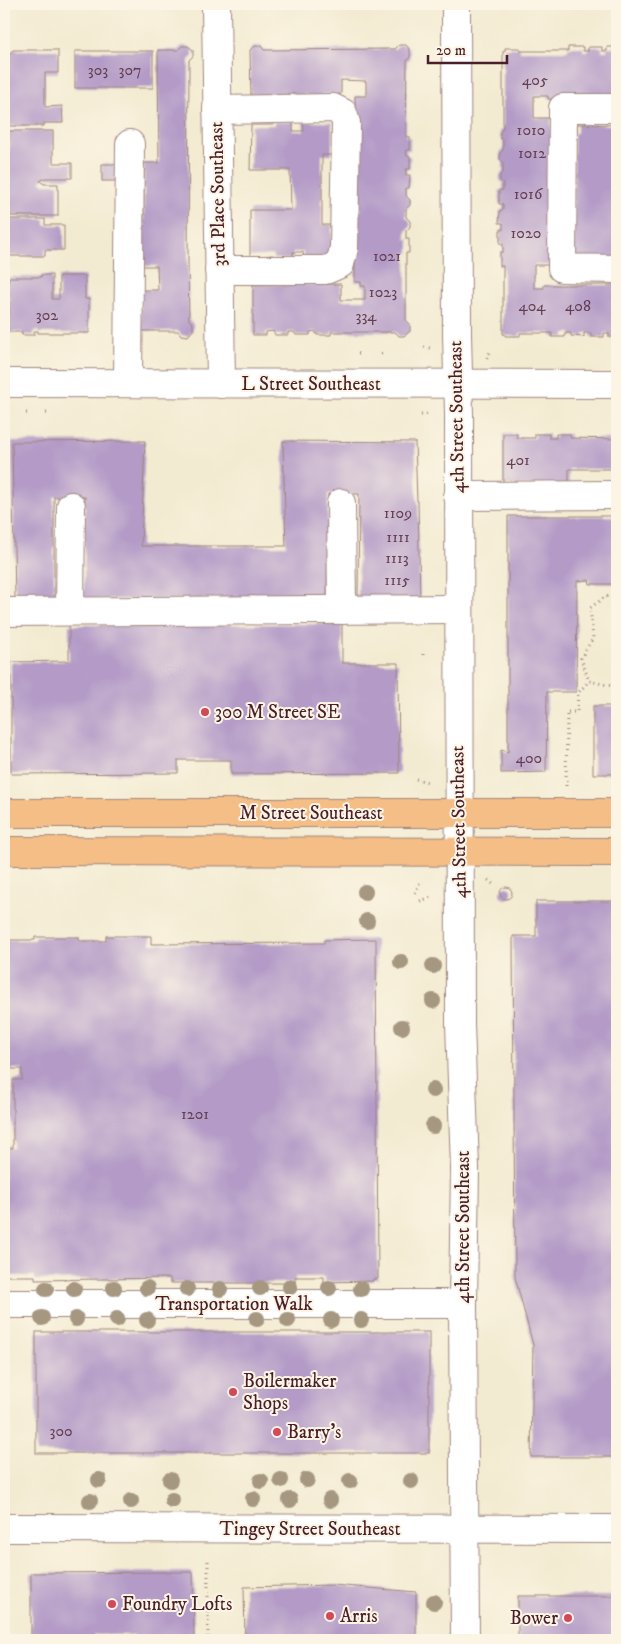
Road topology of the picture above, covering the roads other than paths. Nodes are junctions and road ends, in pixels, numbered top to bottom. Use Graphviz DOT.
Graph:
graph roads {
  1 [pos="216,4"];
  2 [pos="456,4"];
  3 [pos="617,108"];
  4 [pos="218,110"];
  5 [pos="130,144"];
  6 [pos="617,269"];
  7 [pos="219,270"];
  8 [pos="4,383"];
  9 [pos="128,383"];
  10 [pos="220,384"];
  11 [pos="458,384"];
  12 [pos="617,384"];
  13 [pos="458,496"];
  14 [pos="617,496"];
  15 [pos="341,503"];
  16 [pos="71,506"];
  17 [pos="458,609"];
  18 [pos="342,610"];
  19 [pos="4,612"];
  20 [pos="70,612"];
  21 [pos="4,813"];
  22 [pos="459,813"];
  23 [pos="617,813"];
  24 [pos="4,851"];
  25 [pos="460,852"];
  26 [pos="617,852"];
  27 [pos="4,1304"];
  28 [pos="463,1304"];
  29 [pos="4,1528"];
  30 [pos="464,1529"];
  31 [pos="617,1529"];
  32 [pos="464,1640"];
  1 -- 4 [label="street, 3rd Place Southeast"];
  2 -- 11 [label="street, 4th Street Southeast"];
  3 -- 6 [label="street"];
  4 -- 7 [label="street, 3rd Place Southeast"];
  4 -- 7 [label="street"];
  5 -- 9 [label="street"];
  7 -- 10 [label="street, 3rd Place Southeast"];
  8 -- 9 [label="street, L Street Southeast"];
  9 -- 10 [label="street, L Street Southeast"];
  10 -- 11 [label="street, L Street Southeast"];
  11 -- 12 [label="street, L Street Southeast"];
  11 -- 13 [label="street, 4th Street Southeast"];
  13 -- 14 [label="street"];
  13 -- 17 [label="street, 4th Street Southeast"];
  15 -- 18 [label="street"];
  16 -- 20 [label="street"];
  17 -- 18 [label="street"];
  17 -- 22 [label="street, 4th Street Southeast"];
  18 -- 20 [label="street"];
  19 -- 20 [label="street"];
  21 -- 22 [label="main road, M Street Southeast"];
  22 -- 23 [label="main road, M Street Southeast"];
  22 -- 25 [label="street, 4th Street Southeast"];
  24 -- 25 [label="main road, M Street Southeast"];
  25 -- 26 [label="main road, M Street Southeast"];
  25 -- 28 [label="street, 4th Street Southeast"];
  27 -- 28 [label="street, Transportation Walk"];
  28 -- 30 [label="street, 4th Street Southeast"];
  29 -- 30 [label="street, Tingey Street Southeast"];
  30 -- 31 [label="street, Tingey Street Southeast"];
  30 -- 32 [label="street, 4th Street Southeast"];
}
